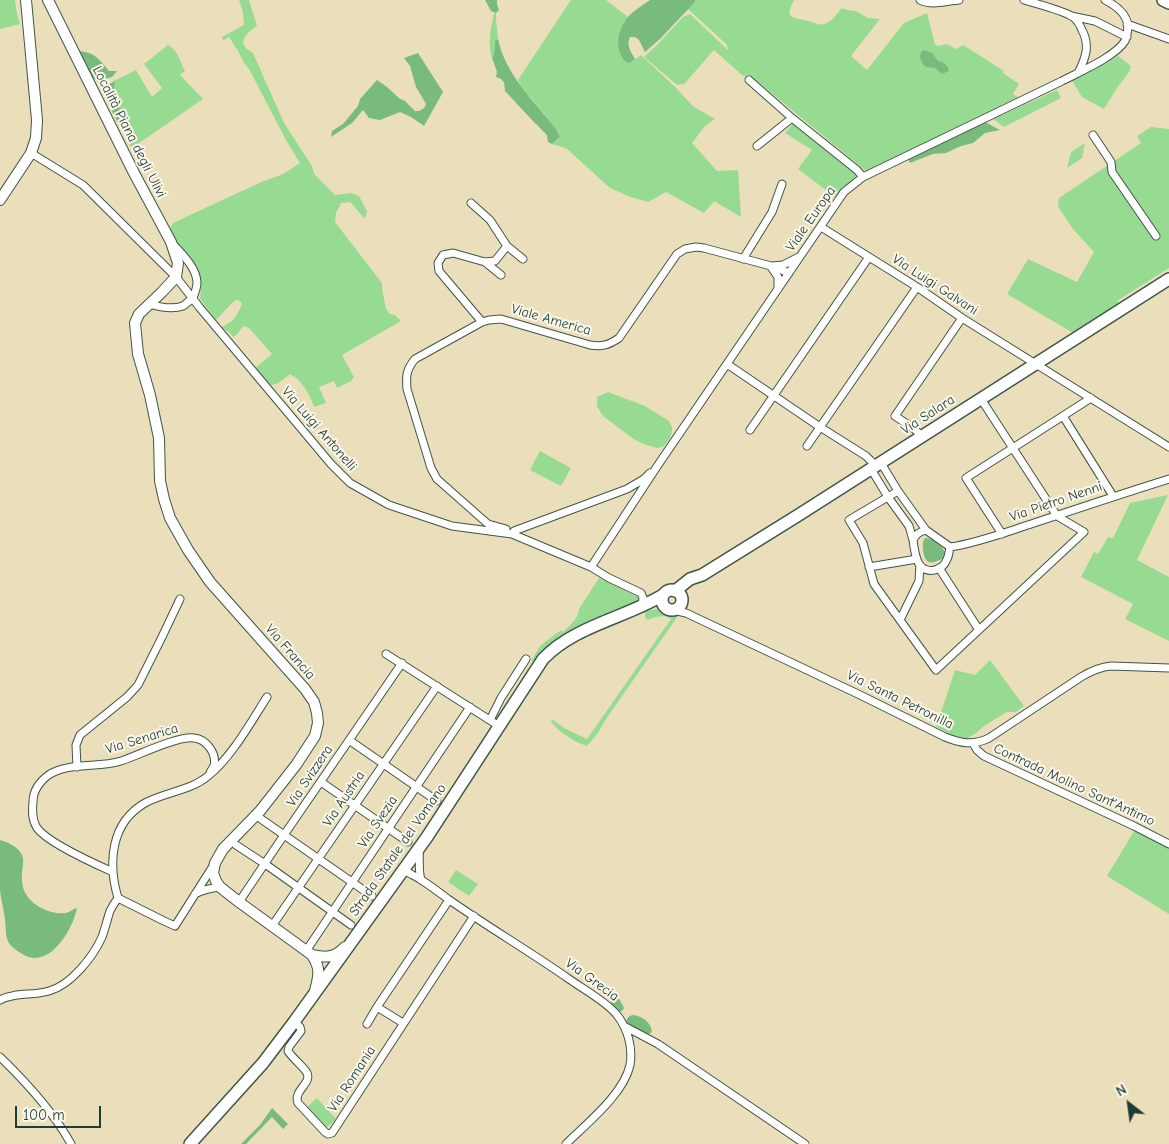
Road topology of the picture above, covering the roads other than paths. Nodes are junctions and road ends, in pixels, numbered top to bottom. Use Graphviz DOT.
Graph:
graph roads {
  1 [pos="26,0"];
  2 [pos="48,0"];
  3 [pos="920,0"];
  4 [pos="959,0"];
  5 [pos="1024,0"];
  6 [pos="1105,0"];
  7 [pos="1163,0"];
  8 [pos="1169,3"];
  9 [pos="1070,16"];
  10 [pos="1128,24"];
  11 [pos="1127,37"];
  12 [pos="1169,39"];
  13 [pos="1087,52"];
  14 [pos="1101,60"];
  15 [pos="1079,72"];
  16 [pos="749,80"];
  17 [pos="792,118"];
  18 [pos="1093,135"];
  19 [pos="757,146"];
  20 [pos="30,153"];
  21 [pos="863,177"];
  22 [pos="782,184"];
  23 [pos="0,200"];
  24 [pos="471,203"];
  25 [pos="821,227"];
  26 [pos="1156,236"];
  27 [pos="171,242"];
  28 [pos="507,246"];
  29 [pos="801,256"];
  30 [pos="868,257"];
  31 [pos="523,259"];
  32 [pos="743,259"];
  33 [pos="485,262"];
  34 [pos="771,266"];
  35 [pos="789,274"];
  36 [pos="501,275"];
  37 [pos="176,277"];
  38 [pos="1169,279"];
  39 [pos="917,287"];
  40 [pos="778,289"];
  41 [pos="193,298"];
  42 [pos="149,304"];
  43 [pos="962,318"];
  44 [pos="482,322"];
  45 [pos="727,364"];
  46 [pos="1036,364"];
  47 [pos="773,396"];
  48 [pos="1091,398"];
  49 [pos="981,399"];
  50 [pos="1063,416"];
  51 [pos="820,427"];
  52 [pos="750,430"];
  53 [pos="922,436"];
  54 [pos="807,446"];
  55 [pos="1012,448"];
  56 [pos="1169,448"];
  57 [pos="658,465"];
  58 [pos="876,466"];
  59 [pos="1169,479"];
  60 [pos="898,491"];
  61 [pos="1113,496"];
  62 [pos="888,498"];
  63 [pos="1056,516"];
  64 [pos="926,530"];
  65 [pos="513,532"];
  66 [pos="1002,534"];
  67 [pos="913,540"];
  68 [pos="950,547"];
  69 [pos="918,562"];
  70 [pos="869,567"];
  71 [pos="591,568"];
  72 [pos="939,568"];
  73 [pos="180,599"];
  74 [pos="675,602"];
  75 [pos="646,604"];
  76 [pos="900,620"];
  77 [pos="980,630"];
  78 [pos="386,654"];
  79 [pos="402,663"];
  80 [pos="1169,668"];
  81 [pos="536,669"];
  82 [pos="437,686"];
  83 [pos="268,697"];
  84 [pos="470,707"];
  85 [pos="495,723"];
  86 [pos="349,740"];
  87 [pos="973,743"];
  88 [pos="383,763"];
  89 [pos="77,767"];
  90 [pos="209,775"];
  91 [pos="321,782"];
  92 [pos="417,787"];
  93 [pos="437,801"];
  94 [pos="355,805"];
  95 [pos="261,819"];
  96 [pos="388,829"];
  97 [pos="284,835"];
  98 [pos="408,842"];
  99 [pos="1169,844"];
  100 [pos="236,845"];
  101 [pos="419,848"];
  102 [pos="318,859"];
  103 [pos="215,863"];
  104 [pos="266,865"];
  105 [pos="406,866"];
  106 [pos="419,871"];
  107 [pos="113,872"];
  108 [pos="421,880"];
  109 [pos="202,883"];
  110 [pos="352,883"];
  111 [pos="218,884"];
  112 [pos="299,887"];
  113 [pos="195,894"];
  114 [pos="372,896"];
  115 [pos="118,898"];
  116 [pos="449,900"];
  117 [pos="239,902"];
  118 [pos="332,911"];
  119 [pos="474,916"];
  120 [pos="351,924"];
  121 [pos="272,926"];
  122 [pos="355,937"];
  123 [pos="314,956"];
  124 [pos="332,969"];
  125 [pos="315,993"];
  126 [pos="2,996"];
  127 [pos="377,1007"];
  128 [pos="294,1022"];
  129 [pos="403,1023"];
  130 [pos="367,1024"];
  131 [pos="624,1026"];
  132 [pos="0,1057"];
  133 [pos="71,1144"];
  134 [pos="190,1144"];
  135 [pos="566,1144"];
  136 [pos="805,1144"];
  1 -- 20 [label="main road"];
  2 -- 27 [label="main road, Località Piana degli Ulivi"];
  3 -- 4 [label="street"];
  5 -- 9 [label="street"];
  6 -- 10 [label="street"];
  7 -- 8 [label="main road"];
  9 -- 11 [label="street"];
  9 -- 13 [label="street"];
  10 -- 11 [label="street"];
  10 -- 12 [label="street"];
  11 -- 14 [label="street, Viale Europa"];
  13 -- 14 [label="street"];
  13 -- 15 [label="street"];
  14 -- 15 [label="street, Viale Europa"];
  15 -- 21 [label="street, Viale Europa"];
  16 -- 17 [label="street"];
  17 -- 19 [label="street"];
  17 -- 21 [label="street"];
  18 -- 26 [label="street"];
  20 -- 23 [label="main road"];
  20 -- 37 [label="street"];
  21 -- 25 [label="street, Viale Europa"];
  22 -- 32 [label="street"];
  24 -- 28 [label="street"];
  25 -- 29 [label="street, Viale Europa"];
  25 -- 30 [label="street, Via Luigi Galvani"];
  27 -- 37 [label="main road, Località Piana degli Ulivi"];
  27 -- 41 [label="street"];
  28 -- 31 [label="street"];
  28 -- 33 [label="street"];
  29 -- 34 [label="street"];
  29 -- 35 [label="street, Viale Europa"];
  30 -- 39 [label="street, Via Luigi Galvani"];
  30 -- 47 [label="street"];
  32 -- 34 [label="street, Viale America"];
  32 -- 44 [label="street, Viale America"];
  33 -- 36 [label="street"];
  33 -- 44 [label="street"];
  34 -- 35 [label="street, Viale America"];
  34 -- 40 [label="street"];
  35 -- 40 [label="street, Viale Europa"];
  37 -- 41 [label="street, Via Luigi Antonelli"];
  37 -- 42 [label="main road"];
  38 -- 46 [label="main road, Via Salara"];
  39 -- 43 [label="street, Via Luigi Galvani"];
  39 -- 51 [label="street"];
  40 -- 45 [label="street, Viale Europa"];
  41 -- 42 [label="street"];
  41 -- 65 [label="street, Via Luigi Antonelli"];
  42 -- 103 [label="main road, Via Francia"];
  43 -- 46 [label="street, Via Luigi Galvani"];
  43 -- 53 [label="street"];
  44 -- 65 [label="street, Viale America"];
  45 -- 47 [label="street"];
  45 -- 57 [label="street, Viale Europa"];
  46 -- 48 [label="street, Via Luigi Galvani"];
  46 -- 49 [label="main road, Via Salara"];
  47 -- 51 [label="street"];
  47 -- 52 [label="street"];
  48 -- 50 [label="street"];
  48 -- 56 [label="street, Via Luigi Galvani"];
  49 -- 53 [label="main road, Via Salara"];
  49 -- 55 [label="street"];
  50 -- 55 [label="street"];
  50 -- 61 [label="street"];
  51 -- 54 [label="street"];
  51 -- 58 [label="street"];
  53 -- 58 [label="main road, Via Salara"];
  55 -- 63 [label="street"];
  55 -- 66 [label="street"];
  57 -- 65 [label="street"];
  57 -- 71 [label="street, Viale Europa"];
  58 -- 60 [label="street"];
  58 -- 62 [label="street"];
  58 -- 74 [label="main road, Via Salara"];
  59 -- 61 [label="street, Via Pietro Nenni"];
  60 -- 62 [label="street"];
  60 -- 64 [label="street"];
  61 -- 63 [label="street, Via Pietro Nenni"];
  62 -- 67 [label="street"];
  62 -- 70 [label="street"];
  63 -- 66 [label="street, Via Pietro Nenni"];
  63 -- 77 [label="street"];
  64 -- 67 [label="street"];
  64 -- 68 [label="street"];
  65 -- 71 [label="street, Via Luigi Antonelli"];
  66 -- 68 [label="street, Via Pietro Nenni"];
  67 -- 69 [label="street"];
  68 -- 72 [label="street"];
  69 -- 70 [label="street"];
  69 -- 72 [label="street"];
  69 -- 76 [label="street"];
  70 -- 76 [label="street"];
  71 -- 75 [label="street, Via Luigi Antonelli"];
  72 -- 77 [label="street"];
  73 -- 89 [label="street"];
  74 -- 75 [label="main road, Strada Statale del Vomano"];
  74 -- 87 [label="street, Via Santa Petronilla"];
  75 -- 81 [label="main road, Strada Statale del Vomano"];
  76 -- 77 [label="street"];
  78 -- 79 [label="street"];
  79 -- 82 [label="street"];
  79 -- 86 [label="street, Via Svizzera"];
  80 -- 87 [label="street"];
  81 -- 85 [label="main road, Strada Statale del Vomano"];
  81 -- 85 [label="street"];
  82 -- 84 [label="street"];
  82 -- 88 [label="street, Via Austria"];
  83 -- 90 [label="street"];
  84 -- 85 [label="street"];
  84 -- 92 [label="street, Via Svezia"];
  85 -- 101 [label="main road, Strada Statale del Vomano"];
  86 -- 88 [label="street"];
  86 -- 91 [label="street, Via Svizzera"];
  87 -- 99 [label="street, Contrada Molino Sant'Antimo"];
  88 -- 92 [label="street"];
  88 -- 94 [label="street, Via Austria"];
  89 -- 90 [label="street, Via Senarica"];
  89 -- 107 [label="street, Via Senarica"];
  90 -- 107 [label="street"];
  91 -- 94 [label="street"];
  91 -- 97 [label="street, Via Svizzera"];
  92 -- 93 [label="street"];
  92 -- 96 [label="street, Via Svezia"];
  94 -- 96 [label="street"];
  94 -- 102 [label="street, Via Austria"];
  95 -- 97 [label="street"];
  96 -- 98 [label="street"];
  96 -- 110 [label="street, Via Svezia"];
  97 -- 102 [label="street"];
  97 -- 104 [label="street, Via Svizzera"];
  100 -- 104 [label="street"];
  101 -- 105 [label="main road, Strada Statale del Vomano"];
  101 -- 106 [label="street"];
  102 -- 110 [label="street"];
  102 -- 112 [label="street, Via Austria"];
  103 -- 109 [label="street"];
  103 -- 111 [label="main road"];
  104 -- 112 [label="street"];
  104 -- 117 [label="street, Via Svizzera"];
  105 -- 106 [label="street"];
  105 -- 108 [label="street, Via Grecia"];
  105 -- 122 [label="main road, Strada Statale del Vomano"];
  106 -- 108 [label="street"];
  107 -- 115 [label="street"];
  108 -- 116 [label="street, Via Grecia"];
  109 -- 111 [label="street"];
  109 -- 113 [label="street"];
  110 -- 114 [label="street"];
  110 -- 118 [label="street, Via Svezia"];
  111 -- 113 [label="street"];
  111 -- 117 [label="main road"];
  112 -- 118 [label="street"];
  112 -- 121 [label="street, Via Austria"];
  113 -- 115 [label="street"];
  115 -- 126 [label="street"];
  116 -- 119 [label="street, Via Grecia"];
  116 -- 127 [label="street"];
  117 -- 121 [label="main road"];
  118 -- 120 [label="street"];
  118 -- 123 [label="street, Via Svezia"];
  119 -- 129 [label="street, Via Romania"];
  119 -- 131 [label="street, Via Grecia"];
  121 -- 123 [label="main road"];
  122 -- 123 [label="main road"];
  122 -- 124 [label="main road, Strada Statale del Vomano"];
  123 -- 124 [label="main road"];
  123 -- 125 [label="main road"];
  124 -- 125 [label="main road, Strada Statale del Vomano"];
  125 -- 128 [label="main road, Strada Statale del Vomano"];
  127 -- 129 [label="street"];
  127 -- 130 [label="street"];
  128 -- 129 [label="street, Via Romania"];
  128 -- 134 [label="main road, Strada Statale del Vomano"];
  131 -- 135 [label="street, Via Grecia"];
  131 -- 136 [label="street"];
  132 -- 133 [label="street"];
}
